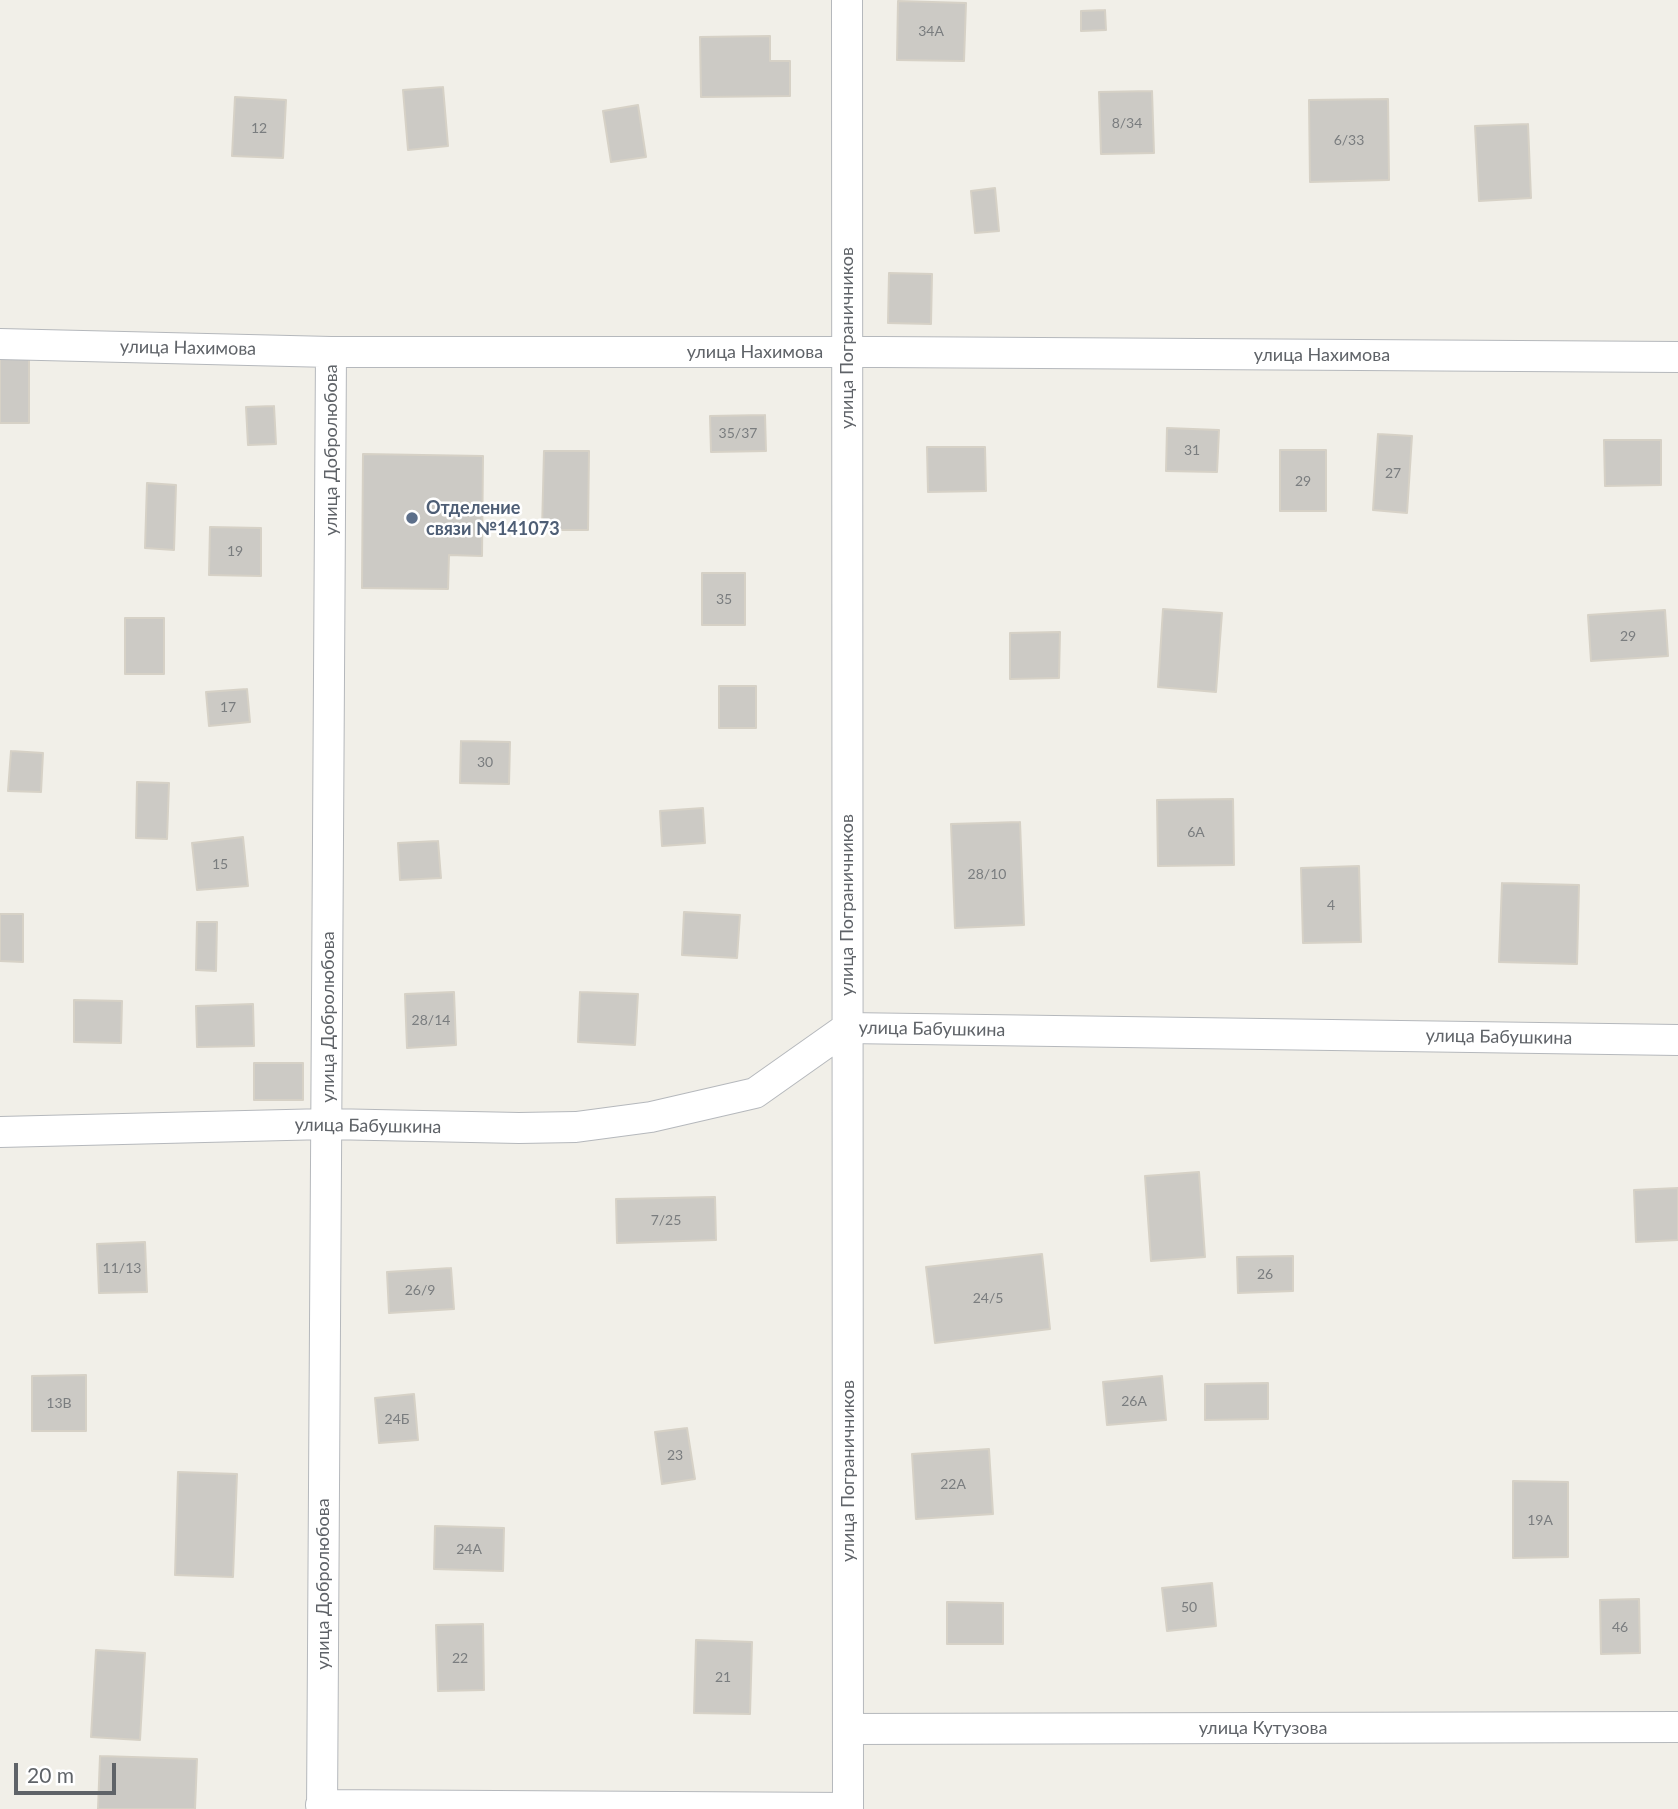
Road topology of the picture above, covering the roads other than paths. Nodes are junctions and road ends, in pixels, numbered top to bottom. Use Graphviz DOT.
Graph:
graph roads {
  1 [pos="847,0"];
  2 [pos="0,344"];
  3 [pos="331,352"];
  4 [pos="847,352"];
  5 [pos="1678,358"];
  6 [pos="847,1028"];
  7 [pos="1678,1040"];
  8 [pos="327,1124"];
  9 [pos="0,1132"];
  10 [pos="1678,1727"];
  11 [pos="848,1729"];
  12 [pos="321,1807"];
  13 [pos="848,1808"];
  1 -- 4 [label="street, улица Пограничников"];
  2 -- 3 [label="street, улица Нахимова"];
  3 -- 4 [label="street, улица Нахимова"];
  3 -- 8 [label="street, улица Добролюбова"];
  4 -- 5 [label="street, улица Нахимова"];
  4 -- 6 [label="street, улица Пограничников"];
  6 -- 7 [label="street, улица Бабушкина"];
  6 -- 8 [label="street, улица Бабушкина"];
  6 -- 11 [label="street, улица Пограничников"];
  8 -- 9 [label="street, улица Бабушкина"];
  8 -- 12 [label="street, улица Добролюбова"];
  10 -- 11 [label="street, улица Кутузова"];
  11 -- 13 [label="street, улица Пограничников"];
  12 -- 13 [label="street"];
}
